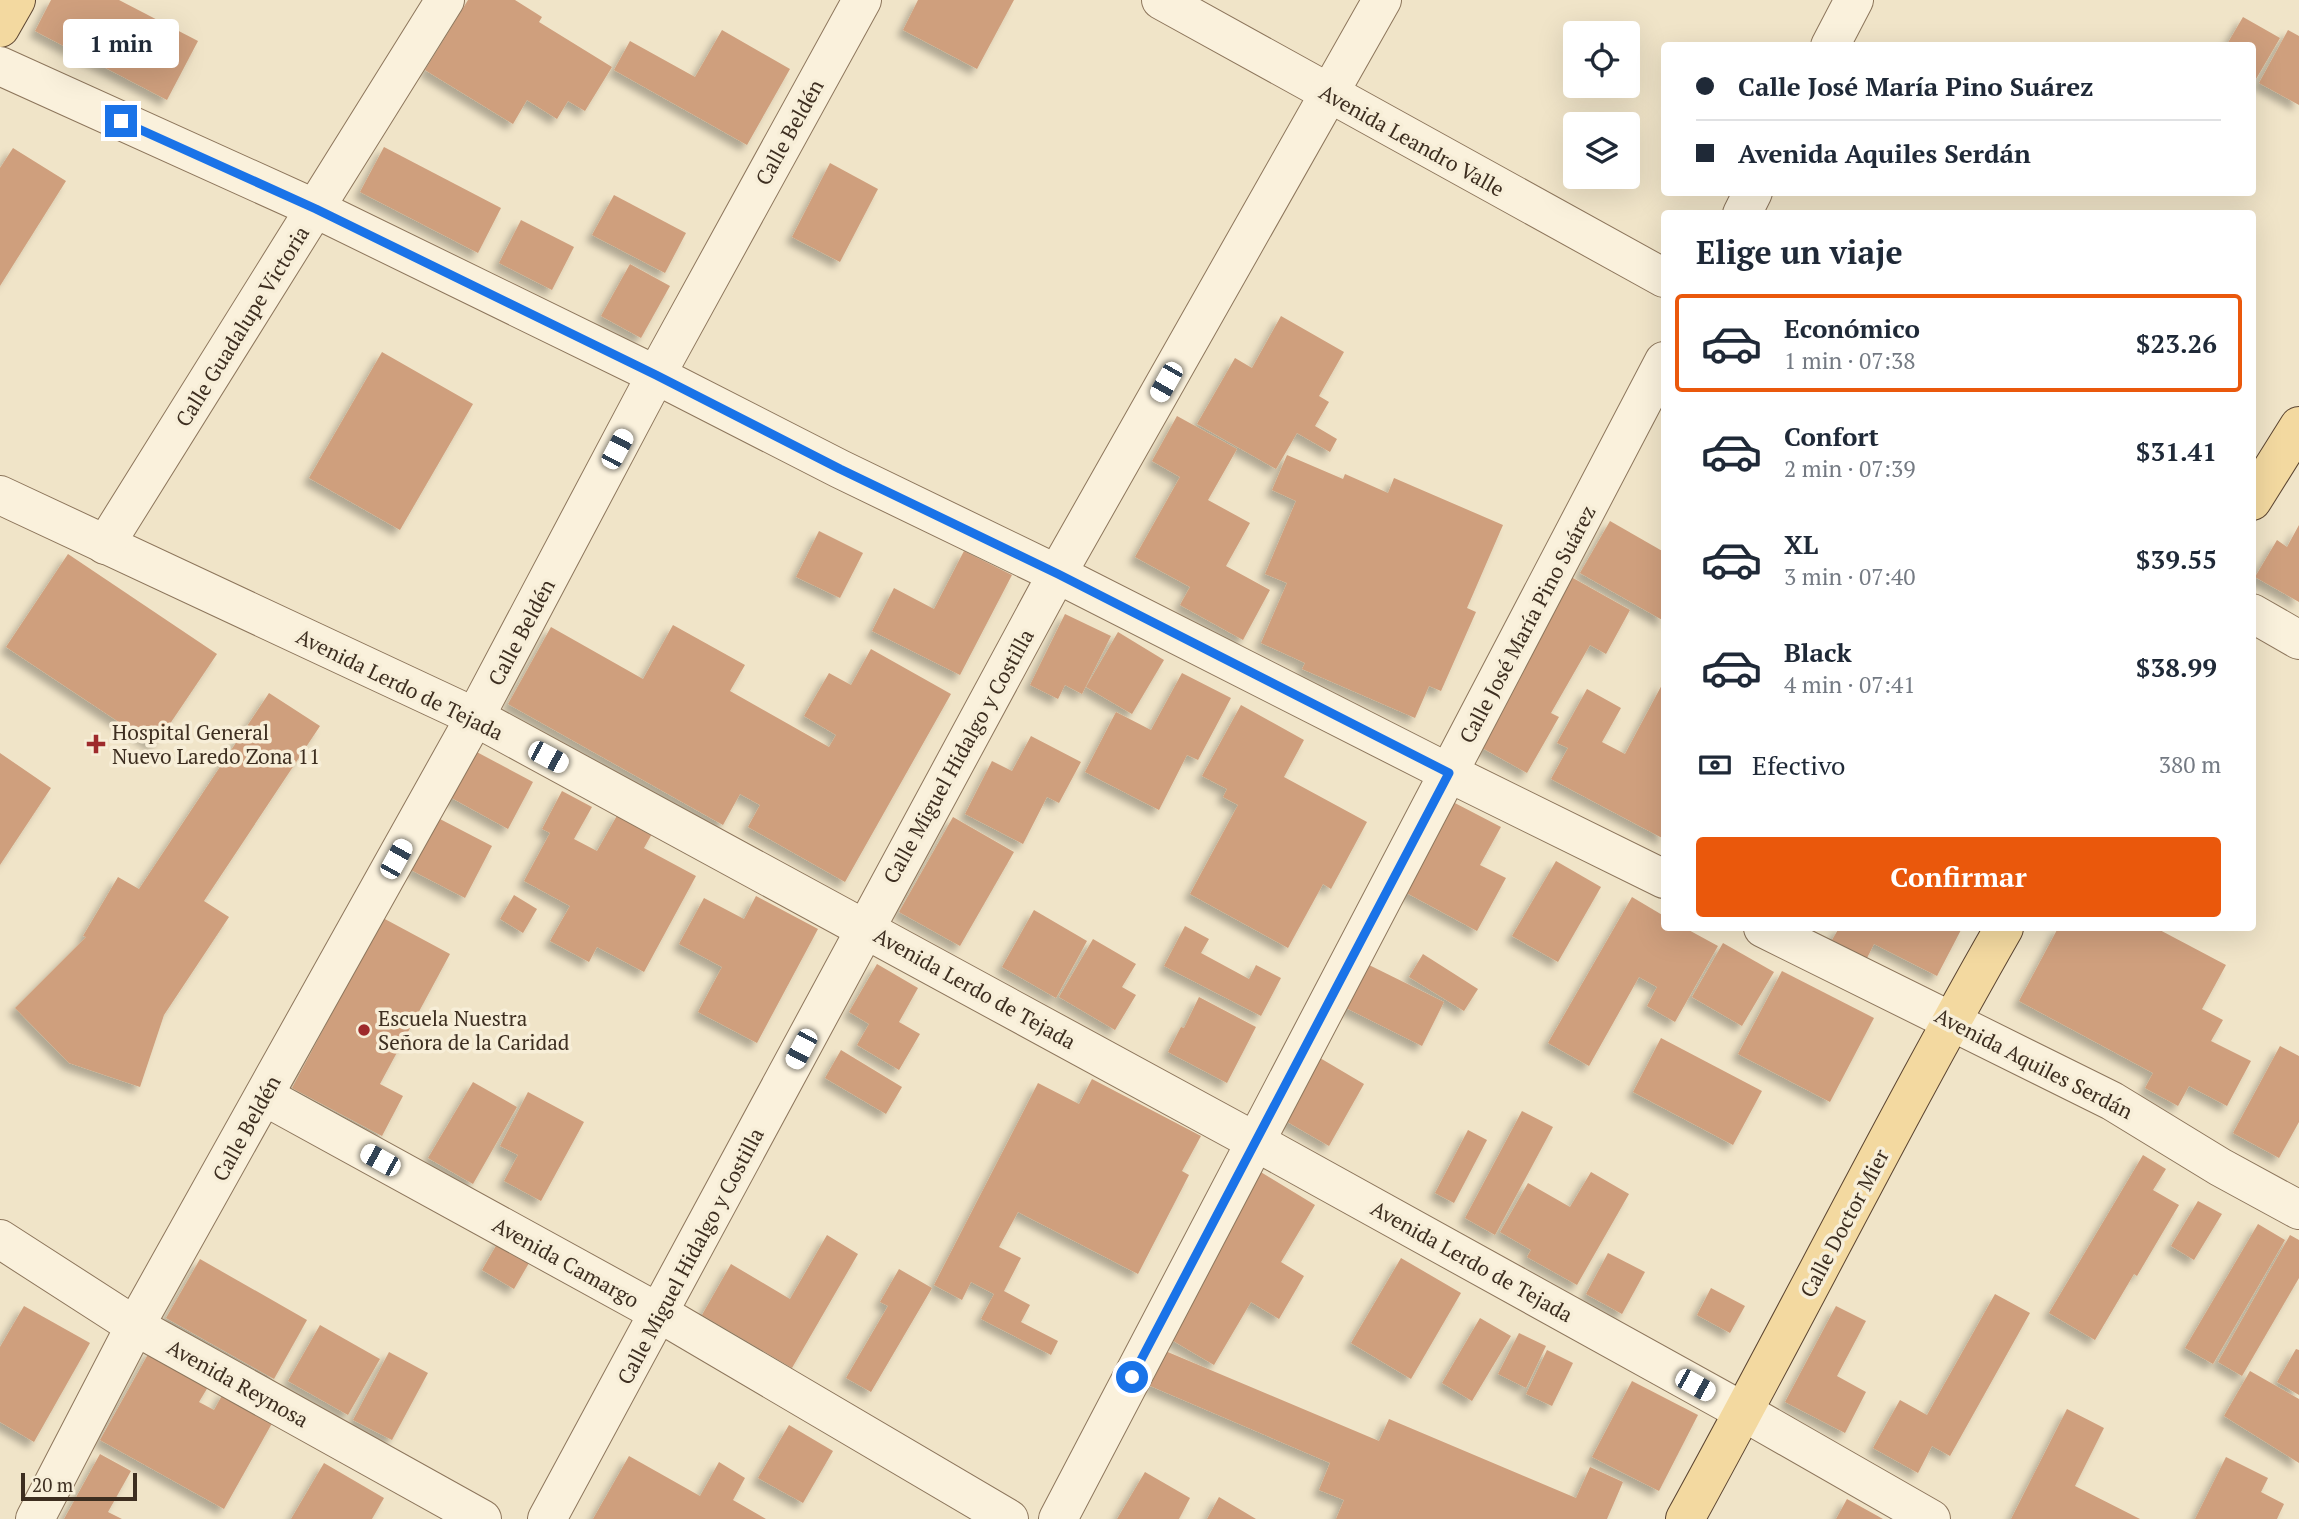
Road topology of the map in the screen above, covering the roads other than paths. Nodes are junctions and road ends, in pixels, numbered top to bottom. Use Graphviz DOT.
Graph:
graph roads {
  1 [pos="16,0"];
  2 [pos="445,0"];
  3 [pos="862,0"];
  4 [pos="1161,0"];
  5 [pos="1382,0"];
  6 [pos="1854,0"];
  7 [pos="0,28"];
  8 [pos="1832,42"];
  9 [pos="0,66"];
  10 [pos="1329,95"];
  11 [pos="316,209"];
  12 [pos="1661,276"];
  13 [pos="1661,367"];
  14 [pos="656,375"];
  15 [pos="2299,426"];
  16 [pos="0,495"];
  17 [pos="2256,495"];
  18 [pos="106,545"];
  19 [pos="1058,574"];
  20 [pos="2256,615"];
  21 [pos="2299,640"];
  22 [pos="475,717"];
  23 [pos="1449,773"];
  24 [pos="1661,878"];
  25 [pos="865,928"];
  26 [pos="1769,931"];
  27 [pos="2002,931"];
  28 [pos="1951,1020"];
  29 [pos="264,1096"];
  30 [pos="1256,1142"];
  31 [pos="2299,1210"];
  32 [pos="0,1239"];
  33 [pos="659,1313"];
  34 [pos="135,1326"];
  35 [pos="1744,1412"];
  36 [pos="35,1519"];
  37 [pos="482,1519"];
  38 [pos="547,1519"];
  39 [pos="1009,1519"];
  40 [pos="1058,1519"];
  41 [pos="1685,1519"];
  42 [pos="1931,1519"];
  1 -- 7 [label="main road"];
  2 -- 11 [label="street, Calle Guadalupe Victoria"];
  3 -- 14 [label="street, Calle Beldén"];
  4 -- 10 [label="street, Avenida Leandro Valle"];
  5 -- 10 [label="street, Calle Miguel Hidalgo y Costilla"];
  6 -- 8 [label="street"];
  9 -- 11 [label="street"];
  10 -- 12 [label="street, Avenida Leandro Valle"];
  10 -- 19 [label="street, Calle Miguel Hidalgo y Costilla"];
  11 -- 14 [label="street"];
  11 -- 18 [label="street, Calle Guadalupe Victoria"];
  13 -- 23 [label="street, Calle José María Pino Suárez"];
  14 -- 19 [label="street"];
  14 -- 22 [label="street, Calle Beldén"];
  15 -- 17 [label="main road"];
  16 -- 18 [label="street, Avenida Lerdo de Tejada"];
  18 -- 22 [label="street, Avenida Lerdo de Tejada"];
  19 -- 23 [label="street"];
  19 -- 25 [label="street, Calle Miguel Hidalgo y Costilla"];
  20 -- 21 [label="street"];
  22 -- 25 [label="street, Avenida Lerdo de Tejada"];
  22 -- 29 [label="street, Calle Beldén"];
  23 -- 24 [label="street"];
  23 -- 30 [label="street, Calle José María Pino Suárez"];
  25 -- 30 [label="street, Avenida Lerdo de Tejada"];
  25 -- 33 [label="street, Calle Miguel Hidalgo y Costilla"];
  26 -- 28 [label="street, Avenida Aquiles Serdán"];
  27 -- 28 [label="main road, Calle Doctor Mier"];
  28 -- 31 [label="street, Avenida Aquiles Serdán"];
  28 -- 35 [label="main road, Calle Doctor Mier"];
  29 -- 33 [label="street, Avenida Camargo"];
  29 -- 34 [label="street, Calle Beldén"];
  30 -- 35 [label="street, Avenida Lerdo de Tejada"];
  30 -- 40 [label="street, Calle José María Pino Suárez"];
  32 -- 34 [label="street, Avenida Reynosa"];
  33 -- 38 [label="street, Calle Miguel Hidalgo y Costilla"];
  33 -- 39 [label="street, Avenida Camargo"];
  34 -- 36 [label="street, Calle Beldén"];
  34 -- 37 [label="street, Avenida Reynosa"];
  35 -- 41 [label="main road, Calle Doctor Mier"];
  35 -- 42 [label="street, Avenida Lerdo de Tejada"];
}
